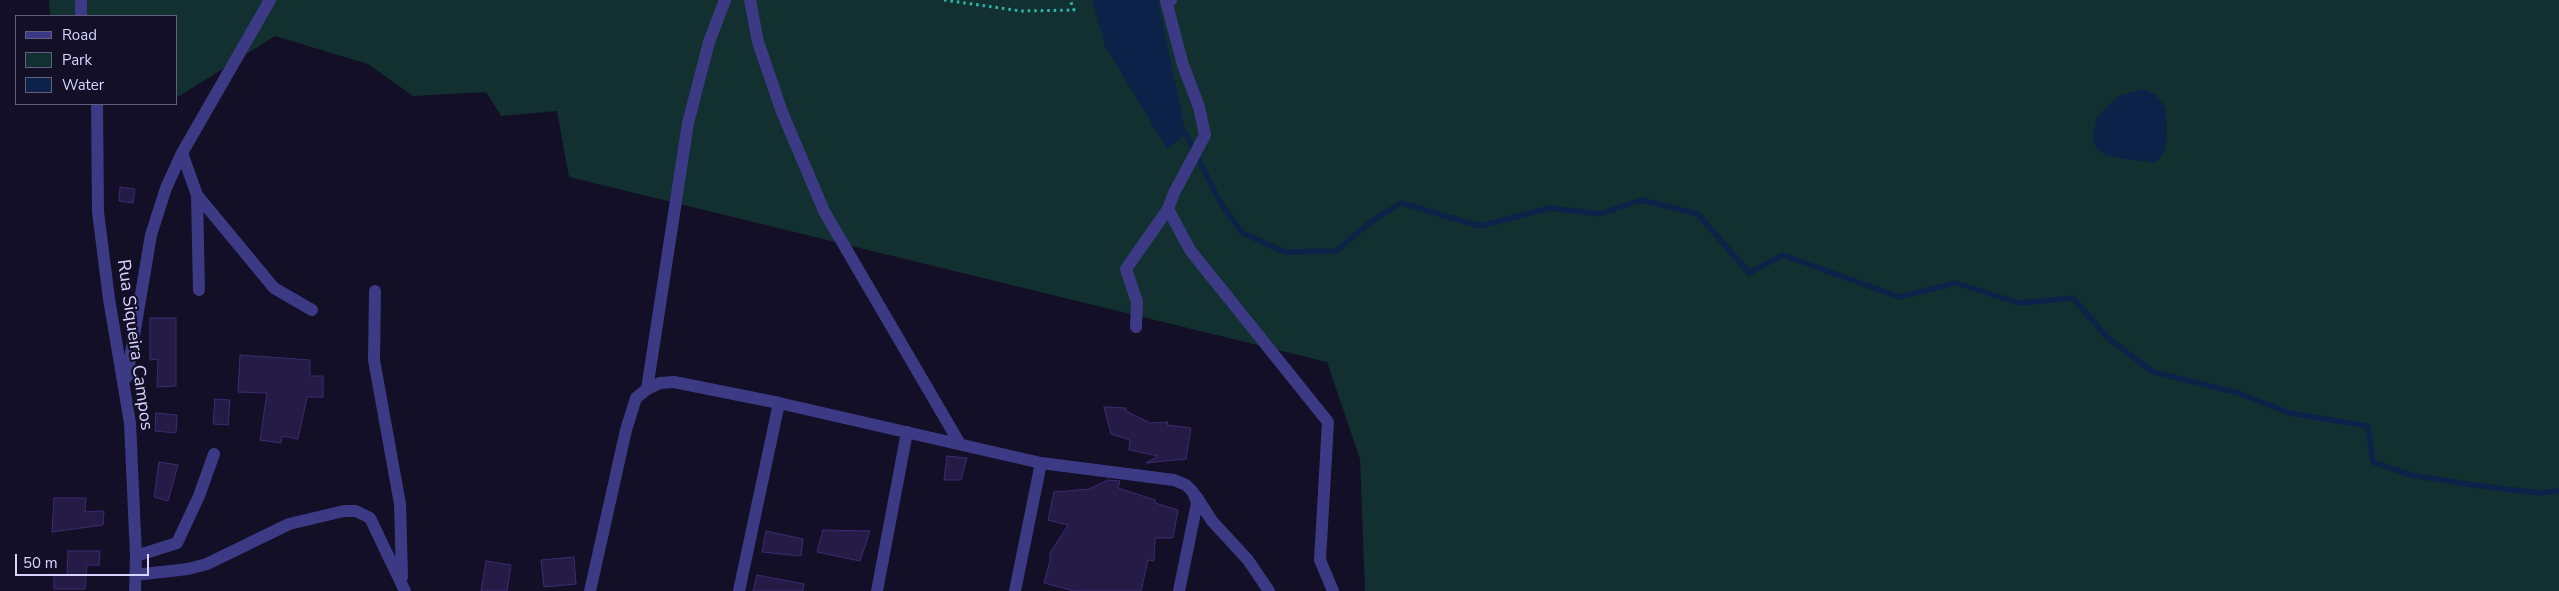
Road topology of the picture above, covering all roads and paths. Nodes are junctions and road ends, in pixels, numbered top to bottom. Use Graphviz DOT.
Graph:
graph roads {
  1 [pos="81,0"];
  2 [pos="270,0"];
  3 [pos="725,0"];
  4 [pos="750,0"];
  5 [pos="944,0"];
  6 [pos="1070,0"];
  7 [pos="1171,0"];
  8 [pos="82,15"];
  9 [pos="97,105"];
  10 [pos="182,154"];
  11 [pos="197,195"];
  12 [pos="1168,209"];
  13 [pos="199,290"];
  14 [pos="375,292"];
  15 [pos="312,310"];
  16 [pos="1136,327"];
  17 [pos="125,387"];
  18 [pos="647,389"];
  19 [pos="779,403"];
  20 [pos="907,432"];
  21 [pos="960,444"];
  22 [pos="214,454"];
  23 [pos="1041,463"];
  24 [pos="1193,492"];
  25 [pos="136,556"];
  26 [pos="136,575"];
  27 [pos="404,586"];
  28 [pos="135,591"];
  29 [pos="590,591"];
  30 [pos="739,591"];
  31 [pos="877,591"];
  32 [pos="1015,591"];
  33 [pos="1179,591"];
  34 [pos="1269,591"];
  35 [pos="1333,591"];
  1 -- 8 [label="street"];
  2 -- 10 [label="street"];
  3 -- 18 [label="street"];
  4 -- 21 [label="street"];
  5 -- 6 [label="path"];
  7 -- 12 [label="street"];
  9 -- 17 [label="street, Rua Siqueira Campos"];
  10 -- 11 [label="street"];
  10 -- 17 [label="street"];
  11 -- 13 [label="street"];
  11 -- 15 [label="street"];
  12 -- 16 [label="street"];
  12 -- 35 [label="street"];
  14 -- 27 [label="street"];
  17 -- 25 [label="street, Rua Siqueira Campos"];
  18 -- 19 [label="street"];
  18 -- 29 [label="street"];
  19 -- 20 [label="street"];
  19 -- 30 [label="street"];
  20 -- 21 [label="street"];
  20 -- 31 [label="street"];
  21 -- 23 [label="street"];
  22 -- 25 [label="street"];
  23 -- 24 [label="street"];
  23 -- 32 [label="street"];
  24 -- 33 [label="street"];
  24 -- 34 [label="street"];
  25 -- 26 [label="street, Rua Siqueira Campos"];
  26 -- 27 [label="street"];
  26 -- 28 [label="street, Rua Siqueira Campos"];
}
